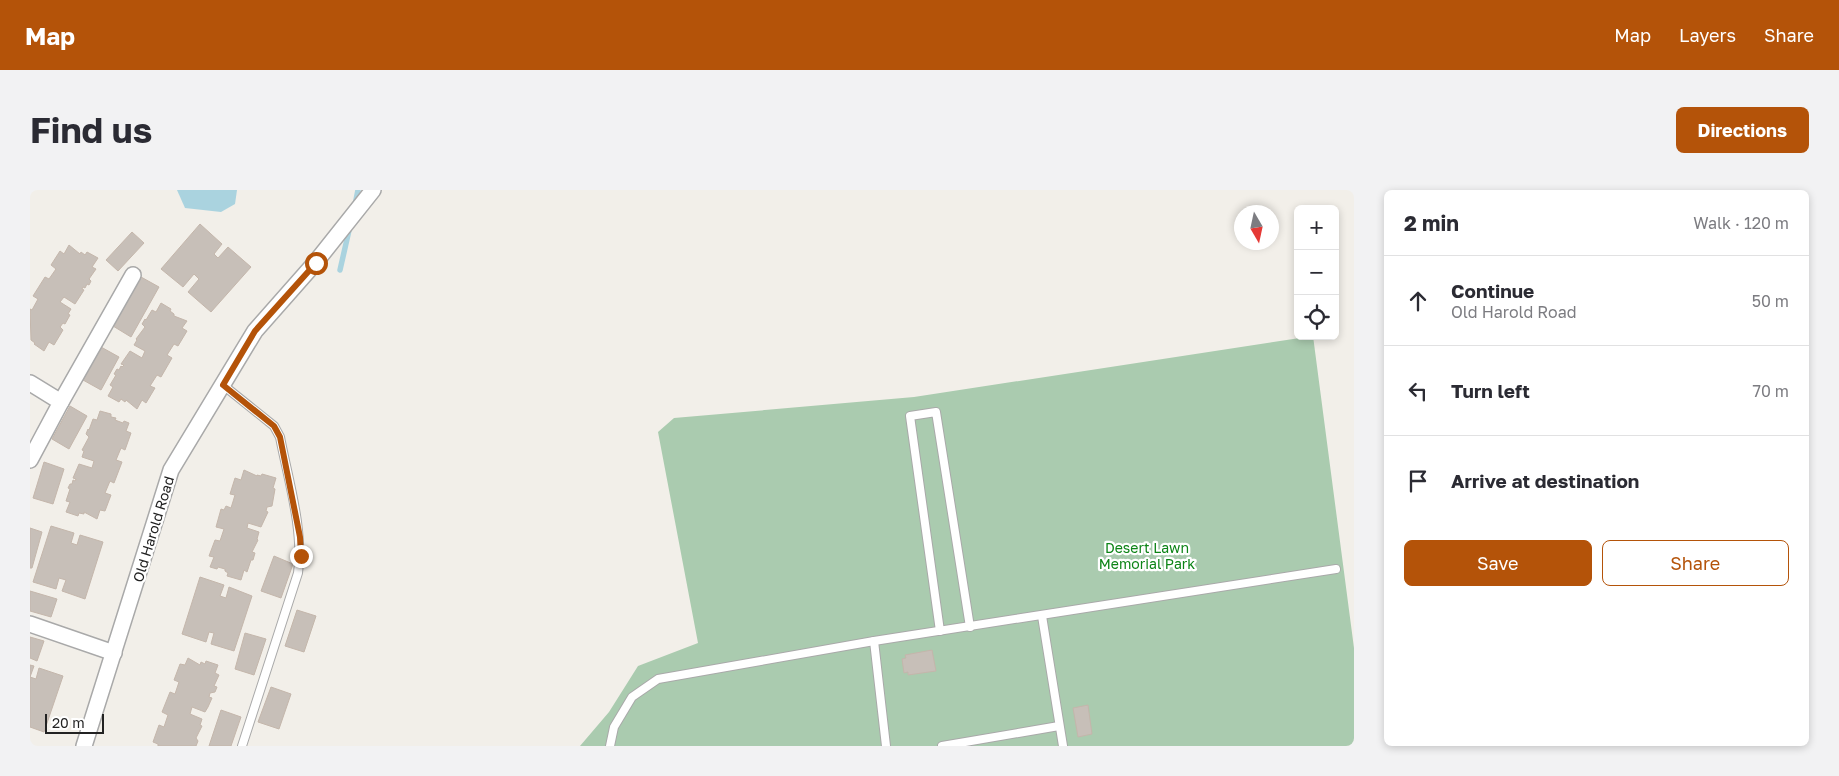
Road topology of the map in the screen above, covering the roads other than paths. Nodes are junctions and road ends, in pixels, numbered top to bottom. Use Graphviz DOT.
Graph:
graph roads {
  1 [pos="372,190"];
  2 [pos="132,274"];
  3 [pos="30,383"];
  4 [pos="223,385"];
  5 [pos="61,402"];
  6 [pos="30,460"];
  7 [pos="1336,569"];
  8 [pos="1042,616"];
  9 [pos="30,624"];
  10 [pos="970,627"];
  11 [pos="940,632"];
  12 [pos="874,641"];
  13 [pos="114,652"];
  14 [pos="1059,726"];
  15 [pos="84,746"];
  16 [pos="242,746"];
  17 [pos="610,746"];
  18 [pos="886,746"];
  19 [pos="942,746"];
  20 [pos="1063,746"];
  1 -- 4 [label="street, Old Harold Road"];
  2 -- 5 [label="street"];
  3 -- 5 [label="street"];
  4 -- 13 [label="street, Old Harold Road"];
  4 -- 16 [label="lane"];
  5 -- 6 [label="street"];
  7 -- 8 [label="lane"];
  8 -- 10 [label="lane"];
  8 -- 14 [label="lane"];
  9 -- 13 [label="street"];
  10 -- 11 [label="lane"];
  10 -- 11 [label="lane"];
  11 -- 12 [label="lane"];
  12 -- 17 [label="lane"];
  12 -- 18 [label="lane"];
  13 -- 15 [label="street, Old Harold Road"];
  14 -- 19 [label="lane"];
  14 -- 20 [label="lane"];
}
